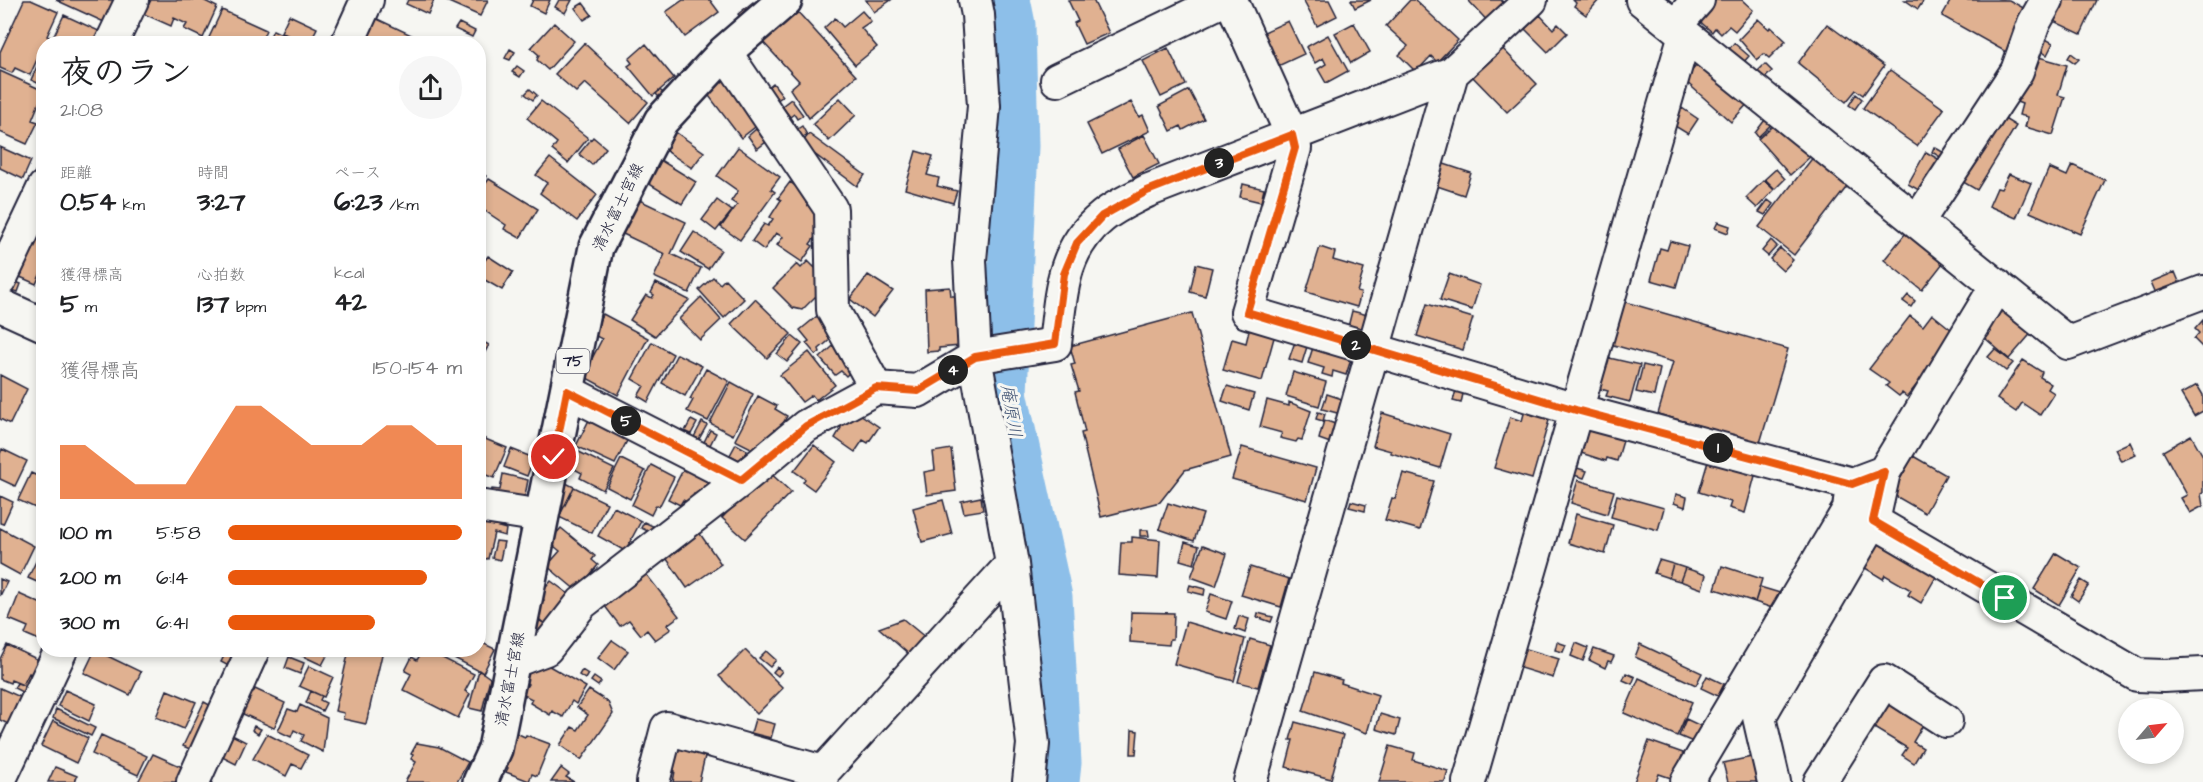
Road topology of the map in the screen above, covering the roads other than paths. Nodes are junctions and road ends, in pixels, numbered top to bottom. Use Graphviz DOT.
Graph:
graph roads {
  1 [pos="132,0"];
  2 [pos="367,0"];
  3 [pos="785,0"];
  4 [pos="975,0"];
  5 [pos="1223,0"];
  6 [pos="1231,0"];
  7 [pos="1531,0"];
  8 [pos="1642,0"];
  9 [pos="1698,0"];
  10 [pos="2047,0"];
  11 [pos="1680,30"];
  12 [pos="115,36"];
  13 [pos="351,36"];
  14 [pos="726,52"];
  15 [pos="1452,73"];
  16 [pos="1057,80"];
  17 [pos="1292,135"];
  18 [pos="36,204"];
  19 [pos="1918,221"];
  20 [pos="0,280"];
  21 [pos="1997,285"];
  22 [pos="2203,292"];
  23 [pos="0,305"];
  24 [pos="36,321"];
  25 [pos="1373,351"];
  26 [pos="983,356"];
  27 [pos="876,388"];
  28 [pos="567,391"];
  29 [pos="1576,410"];
  30 [pos="1884,472"];
  31 [pos="741,480"];
  32 [pos="1852,484"];
  33 [pos="486,507"];
  34 [pos="542,516"];
  35 [pos="1873,521"];
  36 [pos="1012,564"];
  37 [pos="58,657"];
  38 [pos="250,657"];
  39 [pos="513,661"];
  40 [pos="2203,674"];
  41 [pos="1946,721"];
  42 [pos="822,777"];
  43 [pos="0,779"];
  44 [pos="193,782"];
  45 [pos="480,782"];
  46 [pos="653,782"];
  47 [pos="1029,782"];
  48 [pos="1250,782"];
  49 [pos="1469,782"];
  50 [pos="1687,782"];
  51 [pos="1774,782"];
  52 [pos="1820,782"];
  1 -- 12 [label="street"];
  2 -- 13 [label="street"];
  3 -- 14 [label="main road, 清水富士宮線 / 75"];
  4 -- 26 [label="street"];
  5 -- 16 [label="street"];
  6 -- 17 [label="street"];
  7 -- 15 [label="street"];
  8 -- 11 [label="street"];
  9 -- 11 [label="street"];
  10 -- 19 [label="street"];
  11 -- 19 [label="street"];
  11 -- 29 [label="street"];
  14 -- 27 [label="street"];
  14 -- 28 [label="main road, 清水富士宮線 / 75"];
  15 -- 17 [label="street"];
  15 -- 25 [label="street"];
  17 -- 25 [label="street"];
  17 -- 26 [label="street"];
  18 -- 20 [label="street"];
  19 -- 21 [label="street"];
  21 -- 22 [label="street"];
  21 -- 30 [label="street"];
  23 -- 24 [label="street"];
  25 -- 29 [label="street"];
  25 -- 48 [label="street"];
  26 -- 27 [label="street"];
  26 -- 36 [label="street"];
  27 -- 31 [label="street"];
  28 -- 31 [label="street"];
  28 -- 34 [label="main road, 清水富士宮線 / 75"];
  29 -- 32 [label="street"];
  29 -- 49 [label="street"];
  30 -- 32 [label="street"];
  30 -- 35 [label="street"];
  31 -- 39 [label="street"];
  32 -- 50 [label="street"];
  33 -- 34 [label="street"];
  34 -- 39 [label="main road, 清水富士宮線 / 75"];
  35 -- 40 [label="street"];
  35 -- 51 [label="street"];
  36 -- 42 [label="street"];
  36 -- 47 [label="street"];
  37 -- 43 [label="street"];
  38 -- 44 [label="street"];
  39 -- 45 [label="main road, 清水富士宮線 / 75"];
  41 -- 52 [label="street"];
  42 -- 46 [label="street"];
}
